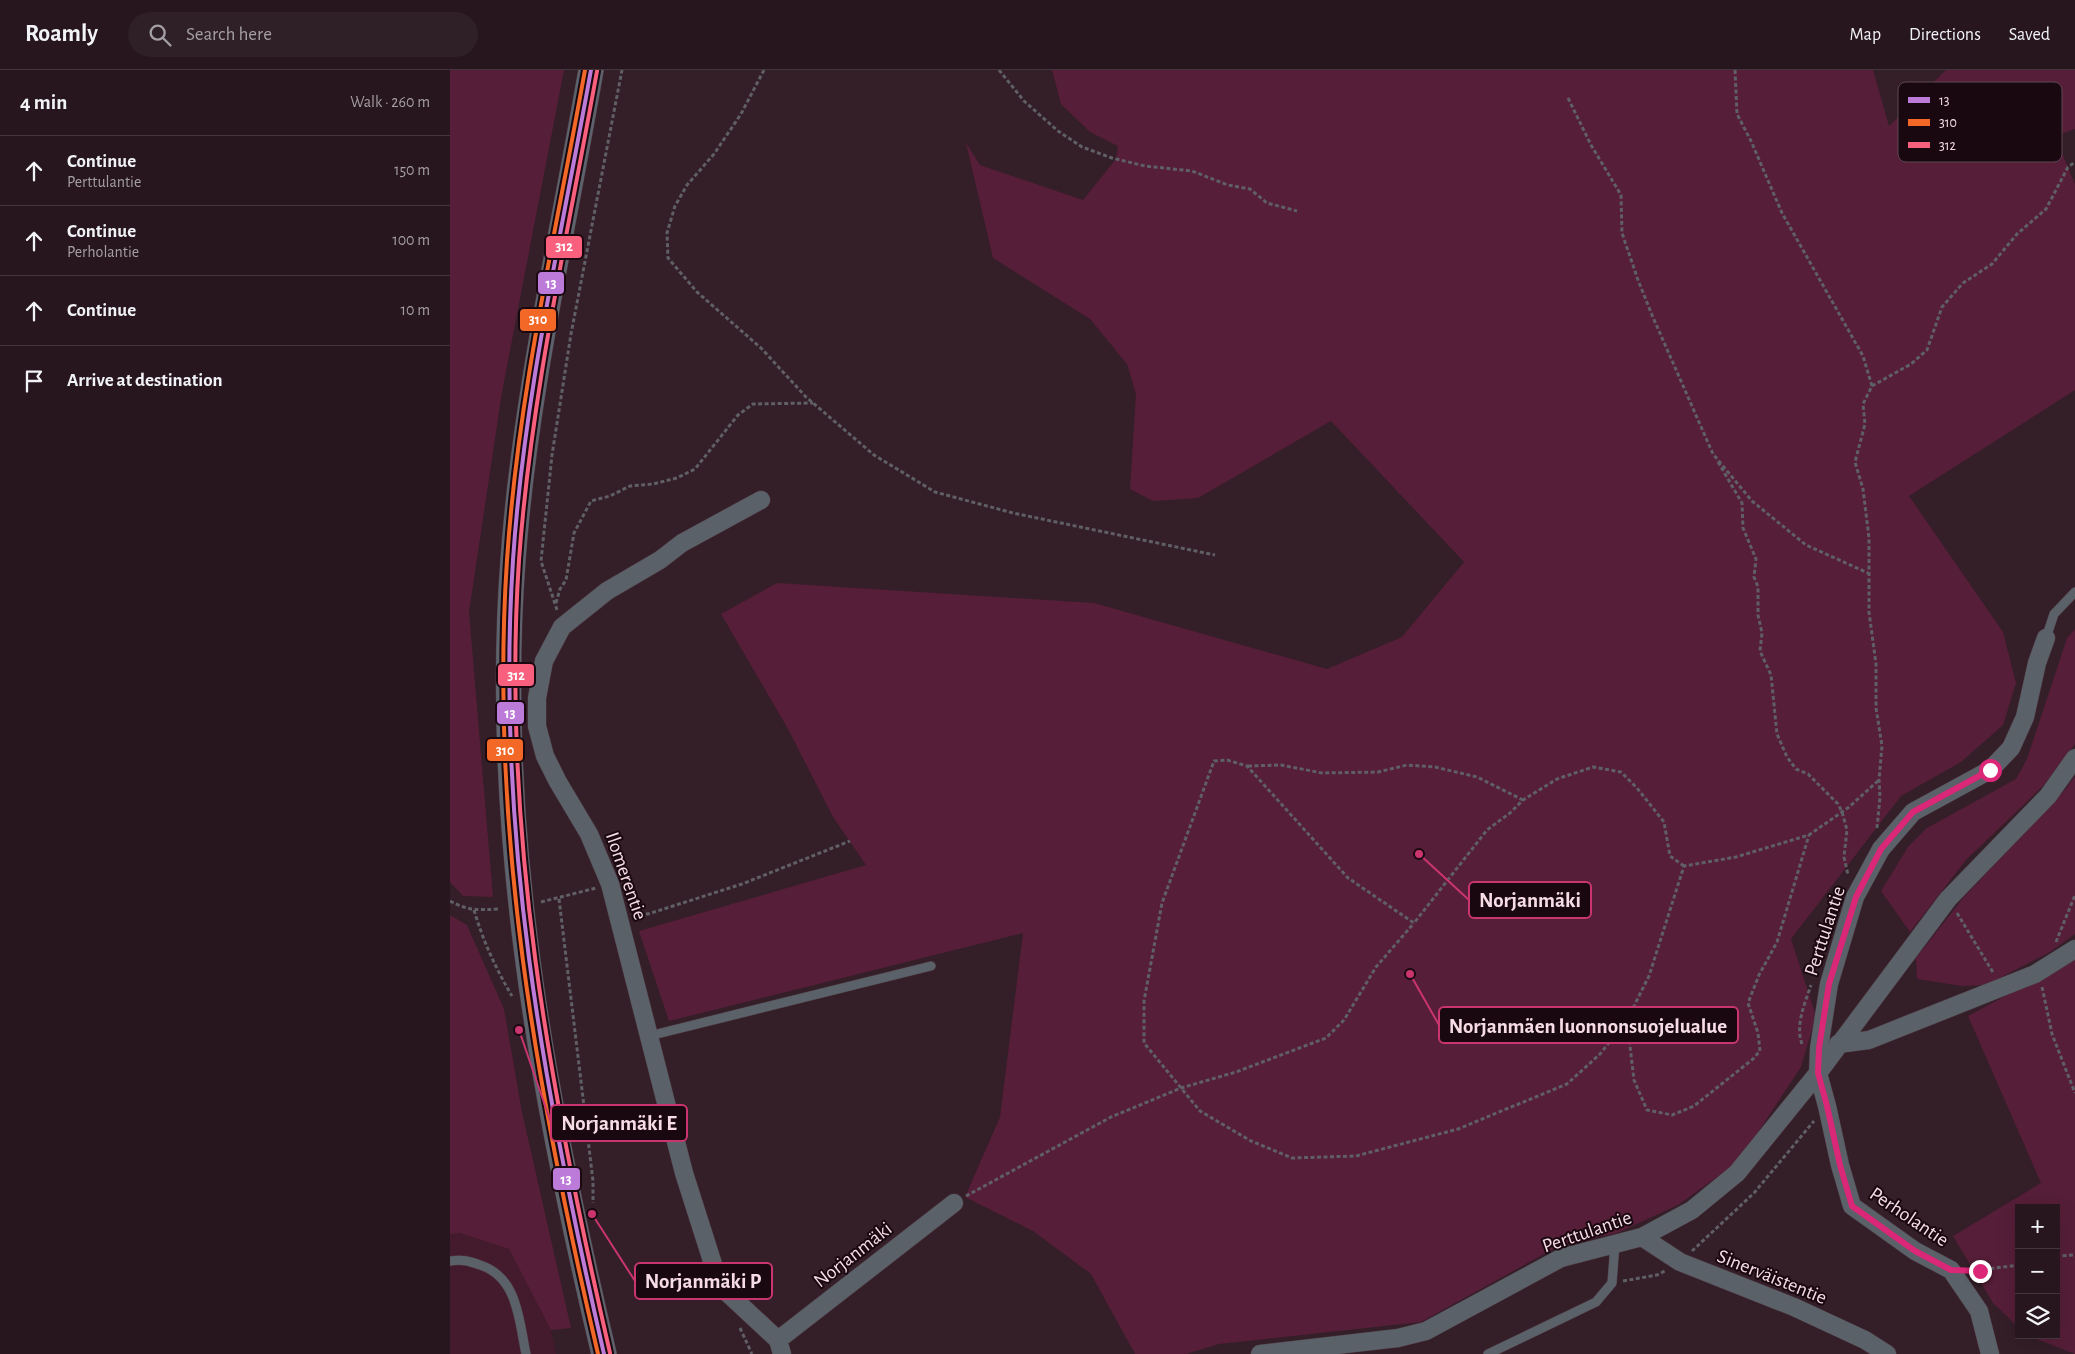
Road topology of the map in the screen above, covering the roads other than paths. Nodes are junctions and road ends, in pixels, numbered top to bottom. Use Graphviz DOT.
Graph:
graph roads {
  1 [pos="591,70"];
  2 [pos="760,500"];
  3 [pos="2075,592"];
  4 [pos="2046,638"];
  5 [pos="2075,758"];
  6 [pos="2075,949"];
  7 [pos="931,966"];
  8 [pos="649,1036"];
  9 [pos="1838,1044"];
  10 [pos="1818,1073"];
  11 [pos="954,1203"];
  12 [pos="1642,1237"];
  13 [pos="1615,1244"];
  14 [pos="450,1261"];
  15 [pos="780,1347"];
  16 [pos="526,1354"];
  17 [pos="604,1354"];
  18 [pos="1260,1354"];
  19 [pos="1488,1354"];
  20 [pos="1887,1354"];
  21 [pos="1990,1354"];
  1 -- 17 [label="main road"];
  2 -- 8 [label="street, Ilomerentie"];
  3 -- 4 [label="lane"];
  4 -- 10 [label="street, Perttulantie"];
  5 -- 9 [label="street, Perttulantie"];
  6 -- 9 [label="street"];
  7 -- 8 [label="lane"];
  8 -- 15 [label="street, Ilomerentie"];
  9 -- 10 [label="street, Perttulantie"];
  10 -- 12 [label="street, Perttulantie"];
  10 -- 21 [label="street, Perholantie"];
  11 -- 15 [label="street, Norjanmäki"];
  12 -- 13 [label="street, Perttulantie"];
  12 -- 20 [label="street, Sinerväistentie"];
  13 -- 18 [label="street, Perttulantie"];
  13 -- 19 [label="lane"];
  14 -- 16 [label="lane"];
}
